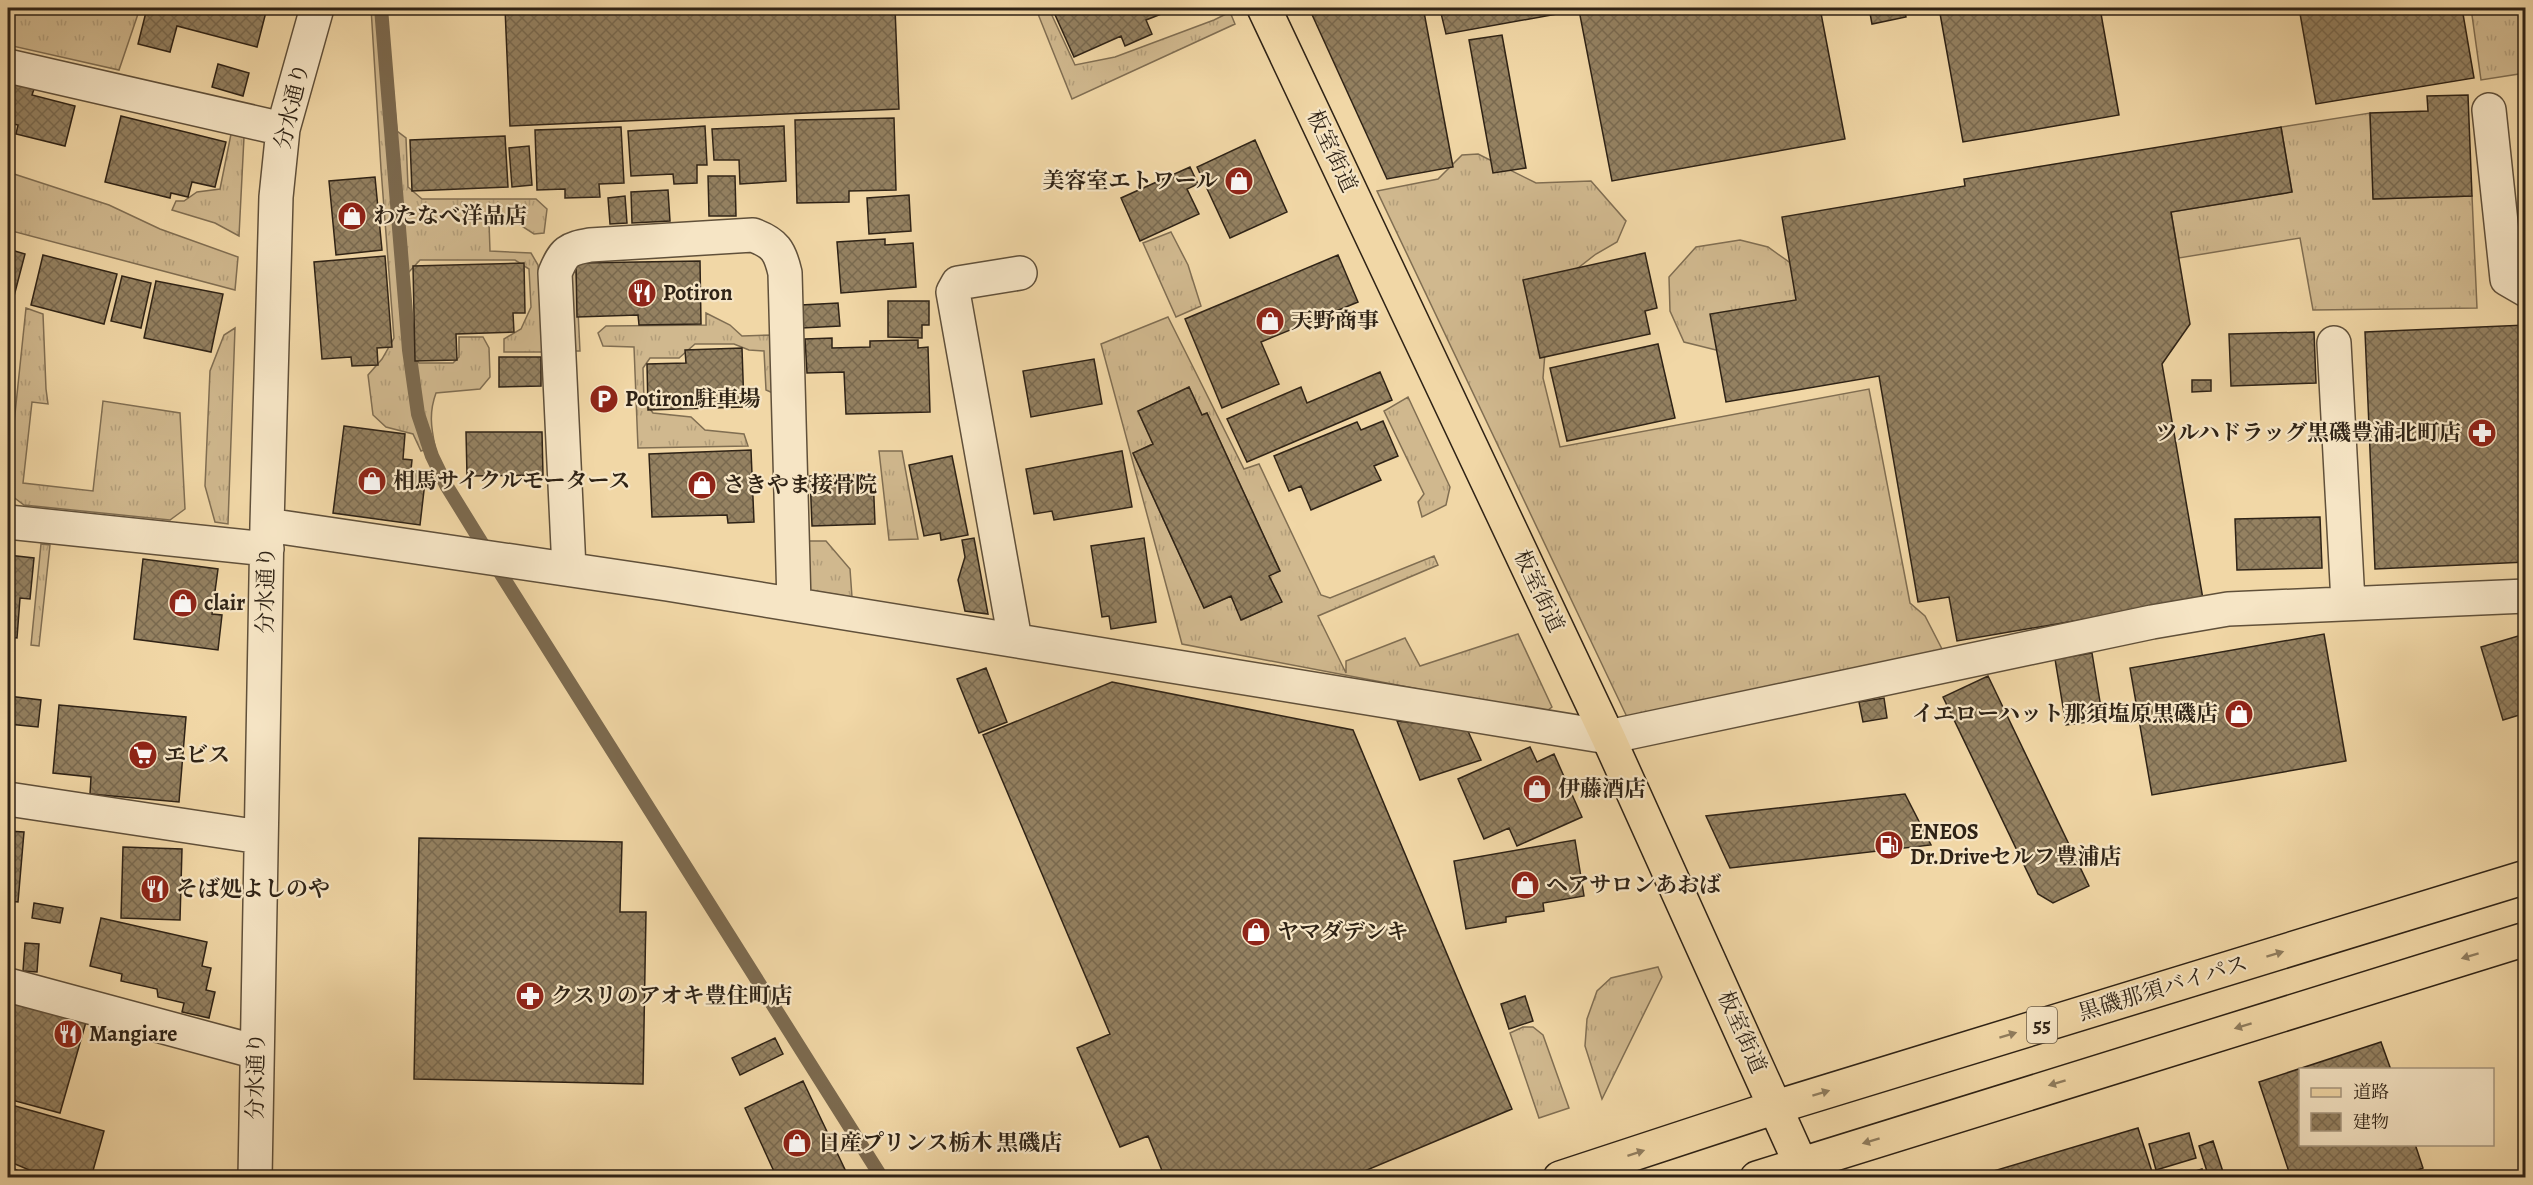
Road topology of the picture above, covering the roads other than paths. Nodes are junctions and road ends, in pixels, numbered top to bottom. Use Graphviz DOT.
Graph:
graph roads {
  1 [pos="317,8"];
  2 [pos="1264,8"];
  3 [pos="8,66"];
  4 [pos="2489,110"];
  5 [pos="283,129"];
  6 [pos="1020,273"];
  7 [pos="2526,290"];
  8 [pos="2334,343"];
  9 [pos="8,522"];
  10 [pos="267,537"];
  11 [pos="569,569"];
  12 [pos="2526,596"];
  13 [pos="2348,602"];
  14 [pos="794,604"];
  15 [pos="1016,640"];
  16 [pos="1608,737"];
  17 [pos="8,799"];
  18 [pos="260,837"];
  19 [pos="2526,878"];
  20 [pos="2526,939"];
  21 [pos="8,985"];
  22 [pos="257,1052"];
  23 [pos="1776,1107"];
  24 [pos="1804,1170"];
  25 [pos="255,1178"];
  26 [pos="1560,1178"];
  27 [pos="1757,1178"];
  1 -- 5 [label="street, 分水通り"];
  2 -- 16 [label="main road, 板室街道"];
  3 -- 5 [label="street"];
  4 -- 7 [label="street"];
  5 -- 10 [label="street, 分水通り"];
  6 -- 15 [label="street"];
  8 -- 13 [label="street"];
  9 -- 10 [label="street"];
  10 -- 11 [label="street"];
  10 -- 18 [label="street, 分水通り"];
  11 -- 14 [label="street"];
  11 -- 14 [label="street"];
  12 -- 13 [label="street"];
  13 -- 16 [label="street"];
  14 -- 15 [label="street"];
  15 -- 16 [label="street"];
  16 -- 23 [label="main road, 板室街道"];
  17 -- 18 [label="street"];
  18 -- 22 [label="street, 分水通り"];
  23 -- 19 [label="main road, 黒磯那須バイパス / 55, one-way"];
  20 -- 24 [label="main road, one-way"];
  21 -- 22 [label="street"];
  22 -- 25 [label="street, 分水通り"];
  23 -- 24 [label="main road, 板室街道"];
  26 -- 23 [label="main road, 黒磯那須バイパス / 55, one-way"];
  24 -- 27 [label="main road"];
}
